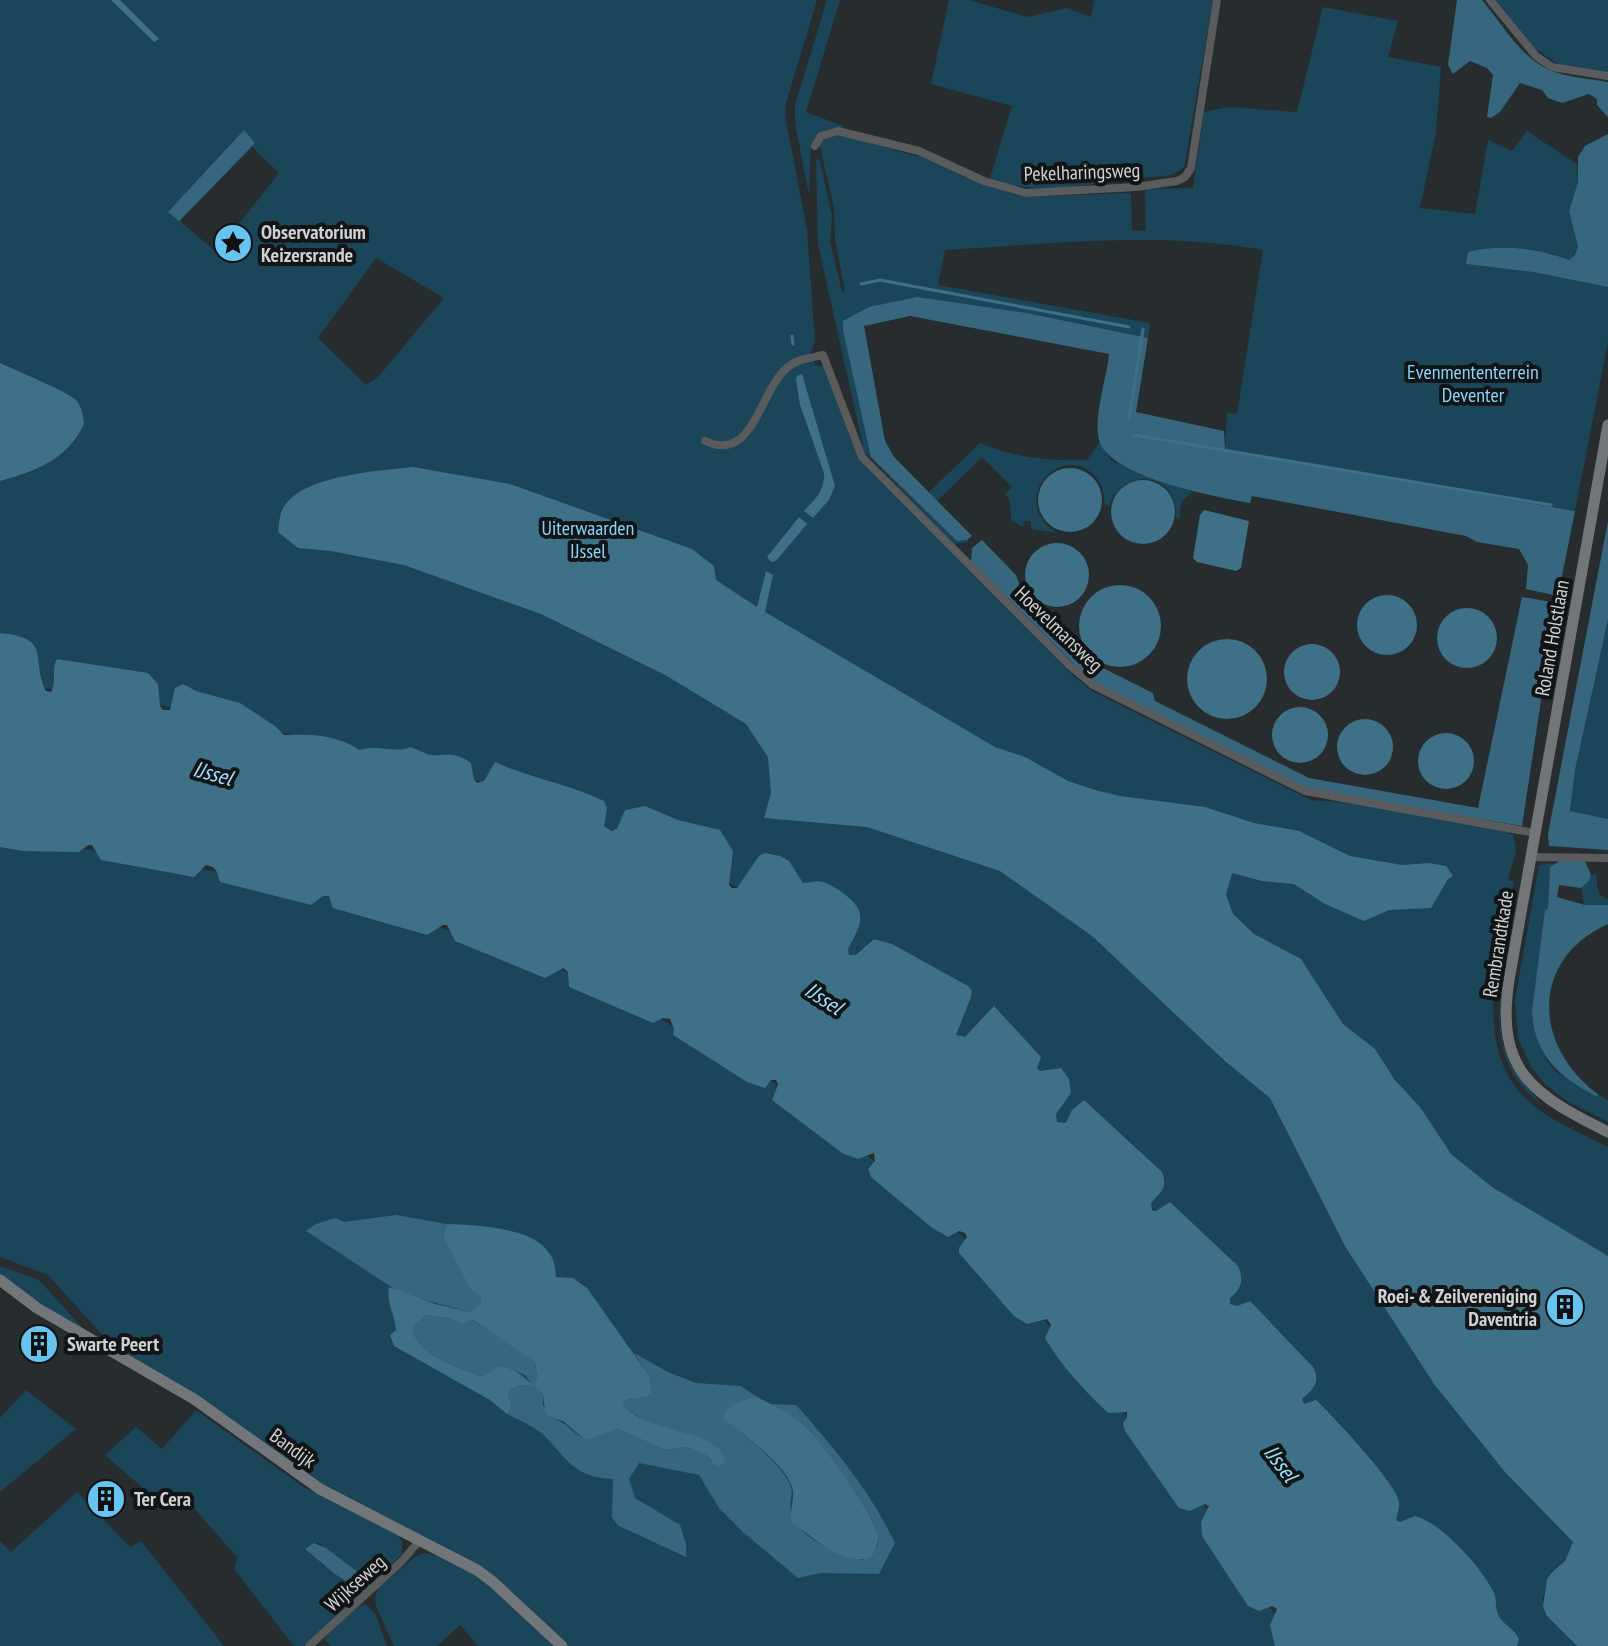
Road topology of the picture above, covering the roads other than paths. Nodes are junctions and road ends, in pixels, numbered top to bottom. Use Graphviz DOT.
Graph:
graph roads {
  1 [pos="1217,0"];
  2 [pos="1490,0"];
  3 [pos="1608,76"];
  4 [pos="815,146"];
  5 [pos="1608,425"];
  6 [pos="705,441"];
  7 [pos="1535,833"];
  8 [pos="1531,857"];
  9 [pos="1608,858"];
  10 [pos="1608,1132"];
  11 [pos="0,1280"];
  12 [pos="420,1540"];
  13 [pos="309,1646"];
  14 [pos="562,1646"];
  1 -- 4 [label="street, Pekelharingsweg"];
  2 -- 3 [label="street"];
  5 -- 7 [label="street, Roland Holstlaan"];
  6 -- 7 [label="street, Hoevelmansweg"];
  7 -- 8 [label="street, Roland Holstlaan"];
  8 -- 9 [label="street"];
  8 -- 10 [label="street, Rembrandtkade"];
  11 -- 12 [label="street, Bandijk"];
  12 -- 13 [label="street, Wijkseweg"];
  12 -- 14 [label="street, Bandijk"];
}
